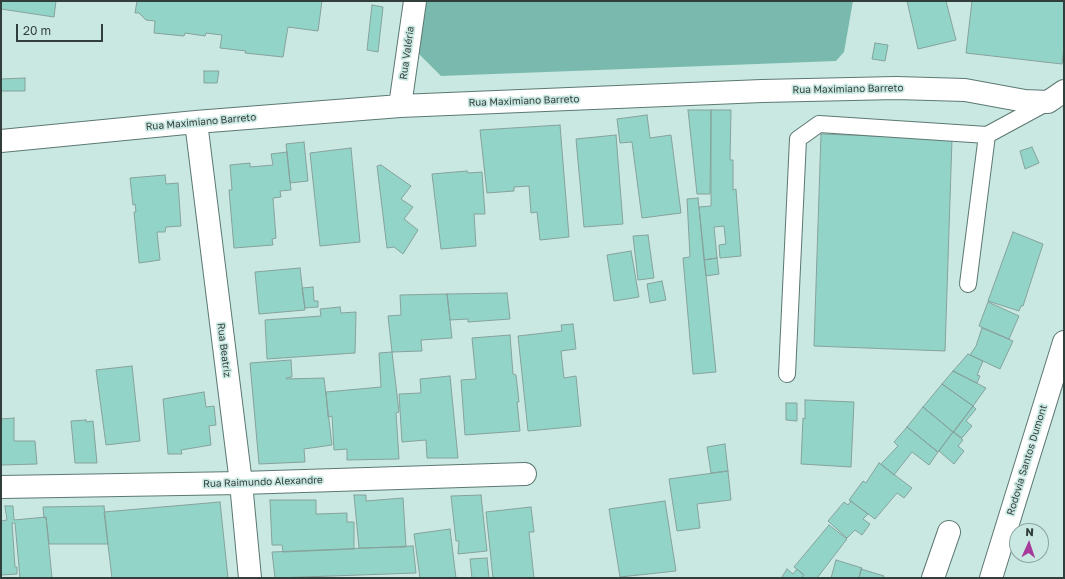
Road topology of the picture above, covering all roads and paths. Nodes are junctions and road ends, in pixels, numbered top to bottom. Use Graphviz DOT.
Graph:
graph roads {
  1 [pos="414,1"];
  2 [pos="1056,97"];
  3 [pos="400,106"];
  4 [pos="196,122"];
  5 [pos="987,135"];
  6 [pos="1,141"];
  7 [pos="968,284"];
  8 [pos="1064,342"];
  9 [pos="787,374"];
  10 [pos="525,474"];
  11 [pos="241,483"];
  12 [pos="1,487"];
  13 [pos="949,532"];
  14 [pos="250,578"];
  15 [pos="933,578"];
  16 [pos="991,578"];
  1 -- 3 [label="main road, Rua Valéria"];
  2 -- 3 [label="main road, Rua Maximiano Barreto"];
  2 -- 5 [label="lane"];
  3 -- 4 [label="main road, Rua Maximiano Barreto"];
  4 -- 6 [label="main road, Rua Maximiano Barreto"];
  4 -- 11 [label="main road, Rua Beatriz"];
  5 -- 7 [label="lane"];
  5 -- 9 [label="lane"];
  8 -- 16 [label="main road, Rodovia Santos Dumont"];
  10 -- 11 [label="main road, Rua Raimundo Alexandre"];
  11 -- 12 [label="main road, Rua Raimundo Alexandre"];
  11 -- 14 [label="main road, Rua Beatriz"];
  13 -- 15 [label="main road"];
}
